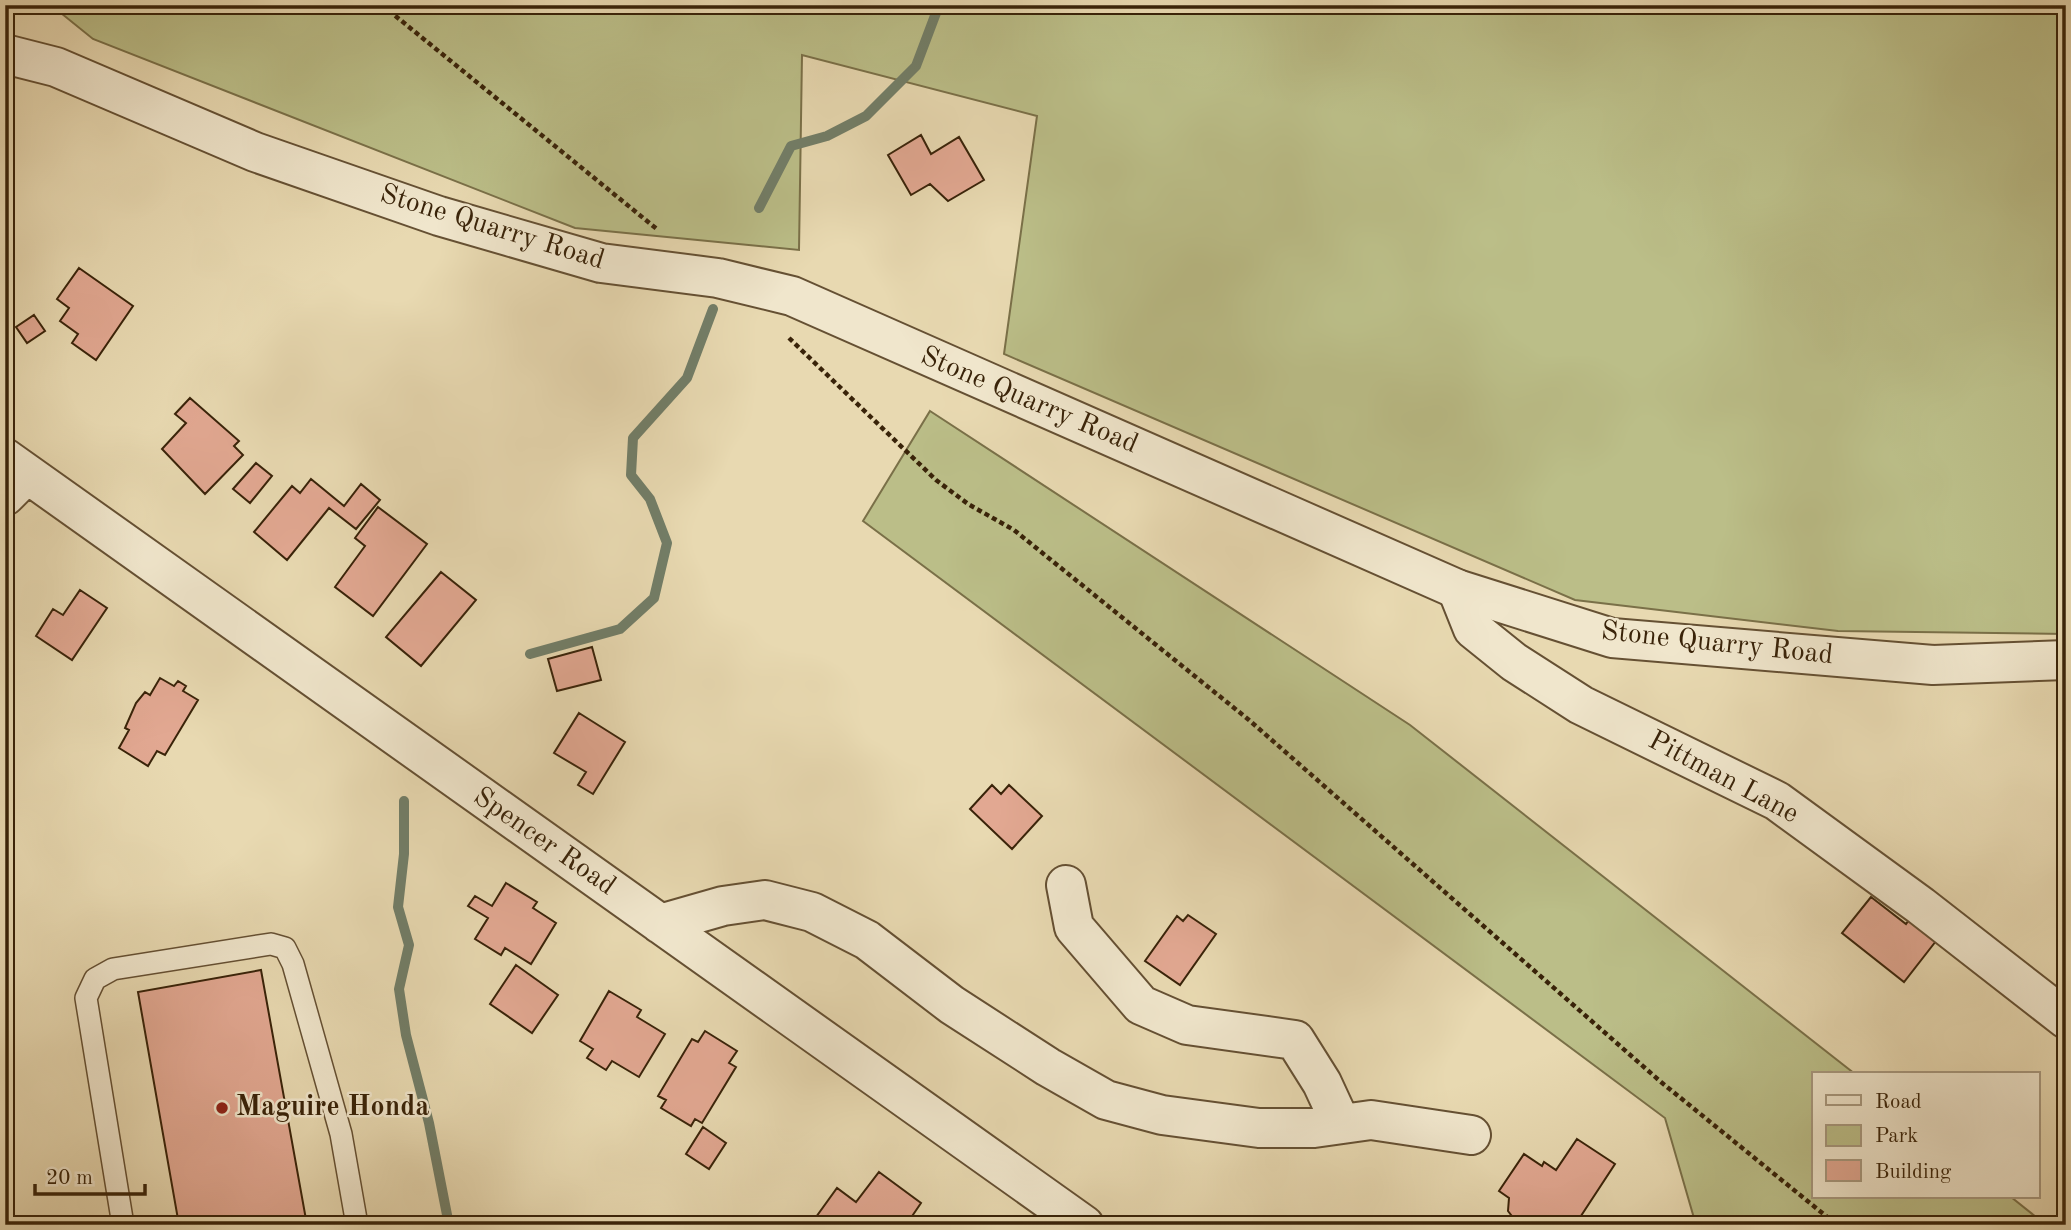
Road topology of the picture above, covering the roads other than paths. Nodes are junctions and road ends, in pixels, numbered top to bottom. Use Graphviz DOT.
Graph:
graph roads {
  1 [pos="5,54"];
  2 [pos="13,476"];
  3 [pos="1457,589"];
  4 [pos="2066,660"];
  5 [pos="1066,885"];
  6 [pos="660,924"];
  7 [pos="2066,1019"];
  8 [pos="1341,1121"];
  9 [pos="1471,1135"];
  10 [pos="123,1225"];
  11 [pos="357,1225"];
  12 [pos="1084,1225"];
  1 -- 3 [label="street, Stone Quarry Road"];
  2 -- 6 [label="street, Spencer Road"];
  3 -- 4 [label="street, Stone Quarry Road"];
  3 -- 7 [label="street, Pittman Lane"];
  5 -- 8 [label="street"];
  6 -- 8 [label="street"];
  6 -- 12 [label="street, Spencer Road"];
  8 -- 9 [label="street"];
  10 -- 11 [label="lane"];
}
